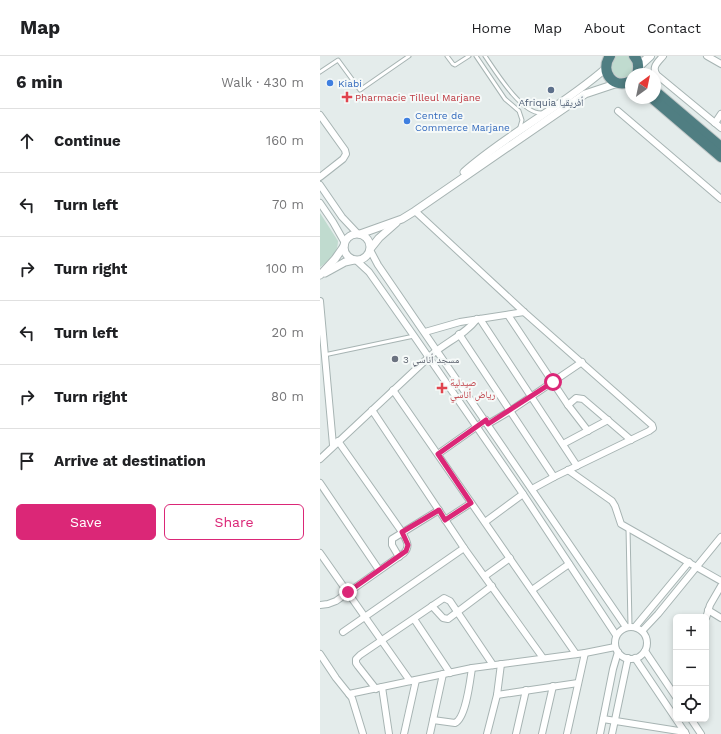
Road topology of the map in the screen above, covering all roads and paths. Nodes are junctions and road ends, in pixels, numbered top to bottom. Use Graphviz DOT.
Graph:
graph roads {
  1 [pos="409,56"];
  2 [pos="447,56"];
  3 [pos="469,56"];
  4 [pos="476,56"];
  5 [pos="485,56"];
  6 [pos="600,56"];
  7 [pos="610,56"];
  8 [pos="634,56"];
  9 [pos="650,56"];
  10 [pos="663,56"];
  11 [pos="707,56"];
  12 [pos="721,64"];
  13 [pos="606,67"];
  14 [pos="639,68"];
  15 [pos="641,68"];
  16 [pos="495,70"];
  17 [pos="320,72"];
  18 [pos="488,75"];
  19 [pos="625,82"];
  20 [pos="625,83"];
  21 [pos="509,90"];
  22 [pos="502,95"];
  23 [pos="661,96"];
  24 [pos="659,104"];
  25 [pos="618,111"];
  26 [pos="545,113"];
  27 [pos="721,114"];
  28 [pos="320,115"];
  29 [pos="715,123"];
  30 [pos="721,128"];
  31 [pos="518,131"];
  32 [pos="721,147"];
  33 [pos="721,157"];
  34 [pos="320,176"];
  35 [pos="320,185"];
  36 [pos="446,189"];
  37 [pos="721,199"];
  38 [pos="320,203"];
  39 [pos="415,211"];
  40 [pos="402,219"];
  41 [pos="359,234"];
  42 [pos="344,244"];
  43 [pos="370,249"];
  44 [pos="355,260"];
  45 [pos="320,275"];
  46 [pos="320,301"];
  47 [pos="524,312"];
  48 [pos="508,315"];
  49 [pos="479,319"];
  50 [pos="425,332"];
  51 [pos="459,334"];
  52 [pos="414,336"];
  53 [pos="437,350"];
  54 [pos="324,355"];
  55 [pos="429,357"];
  56 [pos="582,362"];
  57 [pos="553,382"];
  58 [pos="393,390"];
  59 [pos="532,396"];
  60 [pos="568,405"];
  61 [pos="372,410"];
  62 [pos="510,411"];
  63 [pos="608,420"];
  64 [pos="487,422"];
  65 [pos="477,427"];
  66 [pos="588,431"];
  67 [pos="631,440"];
  68 [pos="336,443"];
  69 [pos="563,444"];
  70 [pos="438,454"];
  71 [pos="320,459"];
  72 [pos="577,466"];
  73 [pos="568,470"];
  74 [pos="554,477"];
  75 [pos="320,483"];
  76 [pos="532,489"];
  77 [pos="523,494"];
  78 [pos="537,496"];
  79 [pos="528,502"];
  80 [pos="471,503"];
  81 [pos="439,510"];
  82 [pos="445,520"];
  83 [pos="485,522"];
  84 [pos="628,526"];
  85 [pos="402,532"];
  86 [pos="721,537"];
  87 [pos="464,548"];
  88 [pos="320,553"];
  89 [pos="399,557"];
  90 [pos="510,558"];
  91 [pos="688,562"];
  92 [pos="569,564"];
  93 [pos="697,566"];
  94 [pos="379,570"];
  95 [pos="590,573"];
  96 [pos="485,576"];
  97 [pos="580,580"];
  98 [pos="721,581"];
  99 [pos="492,586"];
  100 [pos="721,586"];
  101 [pos="532,590"];
  102 [pos="348,592"];
  103 [pos="320,605"];
  104 [pos="432,606"];
  105 [pos="708,610"];
  106 [pos="458,612"];
  107 [pos="707,614"];
  108 [pos="365,617"];
  109 [pos="721,618"];
  110 [pos="414,619"];
  111 [pos="630,627"];
  112 [pos="642,631"];
  113 [pos="343,632"];
  114 [pos="616,635"];
  115 [pos="382,641"];
  116 [pos="617,650"];
  117 [pos="645,651"];
  118 [pos="585,653"];
  119 [pos="320,654"];
  120 [pos="576,654"];
  121 [pos="543,658"];
  122 [pos="628,658"];
  123 [pos="635,658"];
  124 [pos="501,664"];
  125 [pos="493,665"];
  126 [pos="472,668"];
  127 [pos="450,673"];
  128 [pos="443,674"];
  129 [pos="413,680"];
  130 [pos="578,683"];
  131 [pos="553,686"];
  132 [pos="379,688"];
  133 [pos="526,690"];
  134 [pos="673,693"];
  135 [pos="350,694"];
  136 [pos="497,695"];
  137 [pos="603,718"];
  138 [pos="433,720"];
  139 [pos="615,721"];
  140 [pos="693,722"];
  141 [pos="685,733"];
  142 [pos="362,734"];
  143 [pos="389,734"];
  144 [pos="404,734"];
  145 [pos="430,734"];
  146 [pos="488,734"];
  147 [pos="516,734"];
  148 [pos="542,734"];
  149 [pos="568,734"];
  150 [pos="600,734"];
  151 [pos="612,734"];
  152 [pos="701,734"];
  1 -- 17 [label="lane"];
  2 -- 3 [label="lane"];
  4 -- 18 [label="lane"];
  5 -- 16 [label="lane"];
  6 -- 13 [label="highway"];
  7 -- 13 [label="highway"];
  8 -- 14 [label="highway"];
  9 -- 15 [label="main road"];
  10 -- 29 [label="street"];
  11 -- 12 [label="street"];
  13 -- 19 [label="highway"];
  13 -- 26 [label="street"];
  16 -- 18 [label="lane"];
  16 -- 21 [label="lane"];
  18 -- 22 [label="lane"];
  20 -- 36 [label="street"];
  21 -- 22 [label="lane"];
  21 -- 26 [label="lane"];
  22 -- 31 [label="lane"];
  23 -- 32 [label="highway"];
  24 -- 33 [label="highway"];
  25 -- 37 [label="street"];
  26 -- 31 [label="street"];
  27 -- 29 [label="street"];
  28 -- 34 [label="street"];
  29 -- 30 [label="street"];
  31 -- 36 [label="street"];
  35 -- 41 [label="street"];
  36 -- 39 [label="street"];
  38 -- 42 [label="street"];
  39 -- 40 [label="street"];
  39 -- 47 [label="street"];
  40 -- 41 [label="street"];
  40 -- 43 [label="street"];
  41 -- 42 [label="street"];
  41 -- 43 [label="street"];
  42 -- 44 [label="street"];
  42 -- 45 [label="street"];
  43 -- 44 [label="street"];
  43 -- 50 [label="street"];
  44 -- 45 [label="street"];
  44 -- 52 [label="street"];
  46 -- 54 [label="street"];
  47 -- 48 [label="street"];
  47 -- 56 [label="street"];
  48 -- 49 [label="street"];
  48 -- 57 [label="street"];
  49 -- 50 [label="street"];
  49 -- 51 [label="street"];
  49 -- 59 [label="street"];
  50 -- 53 [label="street"];
  51 -- 53 [label="street"];
  51 -- 62 [label="street"];
  52 -- 54 [label="lane"];
  52 -- 55 [label="street"];
  53 -- 55 [label="street"];
  53 -- 64 [label="street"];
  54 -- 68 [label="street"];
  55 -- 58 [label="street"];
  55 -- 65 [label="street"];
  56 -- 57 [label="street"];
  56 -- 67 [label="street"];
  57 -- 59 [label="street"];
  57 -- 60 [label="street"];
  58 -- 61 [label="street"];
  58 -- 70 [label="street"];
  59 -- 62 [label="street"];
  59 -- 69 [label="street"];
  60 -- 63 [label="street"];
  60 -- 66 [label="street"];
  61 -- 68 [label="street"];
  61 -- 81 [label="street"];
  62 -- 64 [label="street"];
  62 -- 74 [label="street"];
  63 -- 66 [label="street"];
  63 -- 67 [label="street"];
  64 -- 65 [label="street"];
  64 -- 76 [label="street"];
  65 -- 70 [label="street"];
  65 -- 77 [label="street"];
  66 -- 69 [label="street"];
  67 -- 72 [label="street"];
  68 -- 71 [label="street"];
  68 -- 85 [label="street"];
  69 -- 72 [label="street"];
  70 -- 80 [label="street"];
  72 -- 73 [label="street"];
  73 -- 74 [label="street"];
  73 -- 84 [label="street"];
  74 -- 76 [label="street"];
  75 -- 94 [label="street"];
  76 -- 78 [label="street"];
  77 -- 79 [label="street"];
  77 -- 83 [label="street"];
  78 -- 79 [label="street"];
  78 -- 95 [label="street"];
  79 -- 92 [label="street"];
  80 -- 82 [label="street"];
  80 -- 83 [label="street"];
  81 -- 82 [label="street"];
  81 -- 85 [label="street"];
  82 -- 87 [label="street"];
  83 -- 90 [label="street"];
  84 -- 91 [label="street"];
  84 -- 111 [label="lane"];
  85 -- 89 [label="street"];
  85 -- 89 [label="street"];
  86 -- 93 [label="street"];
  87 -- 96 [label="street"];
  87 -- 108 [label="street"];
  88 -- 102 [label="street"];
  89 -- 94 [label="street"];
  90 -- 96 [label="street"];
  90 -- 101 [label="street"];
  91 -- 93 [label="street"];
  91 -- 111 [label="street"];
  92 -- 97 [label="street"];
  92 -- 101 [label="street"];
  93 -- 98 [label="street"];
  93 -- 112 [label="street"];
  94 -- 102 [label="street"];
  95 -- 97 [label="street"];
  95 -- 111 [label="street"];
  96 -- 99 [label="street"];
  97 -- 114 [label="street"];
  99 -- 106 [label="street"];
  99 -- 121 [label="street"];
  100 -- 105 [label="street"];
  101 -- 120 [label="street"];
  102 -- 103 [label="street"];
  102 -- 108 [label="street"];
  104 -- 106 [label="street"];
  104 -- 106 [label="street"];
  104 -- 110 [label="street"];
  105 -- 107 [label="street"];
  105 -- 109 [label="street"];
  106 -- 125 [label="street"];
  108 -- 113 [label="street"];
  108 -- 115 [label="street"];
  110 -- 115 [label="street"];
  110 -- 127 [label="street"];
  111 -- 112 [label="street"];
  111 -- 114 [label="street"];
  112 -- 117 [label="street"];
  114 -- 116 [label="street"];
  115 -- 129 [label="street"];
  115 -- 132 [label="street"];
  116 -- 118 [label="street"];
  116 -- 122 [label="street"];
  116 -- 137 [label="street"];
  117 -- 123 [label="street"];
  117 -- 134 [label="street"];
  118 -- 120 [label="street"];
  118 -- 130 [label="street"];
  119 -- 135 [label="street"];
  120 -- 121 [label="street"];
  121 -- 124 [label="street"];
  122 -- 123 [label="street"];
  122 -- 139 [label="street"];
  123 -- 141 [label="street"];
  124 -- 125 [label="street"];
  124 -- 136 [label="street"];
  125 -- 126 [label="street"];
  126 -- 127 [label="street"];
  126 -- 138 [label="street"];
  127 -- 128 [label="street"];
  128 -- 129 [label="street"];
  128 -- 138 [label="street"];
  129 -- 132 [label="street"];
  129 -- 144 [label="street"];
  130 -- 131 [label="street"];
  130 -- 149 [label="street"];
  131 -- 133 [label="street"];
  131 -- 148 [label="street"];
  132 -- 135 [label="street"];
  132 -- 143 [label="street"];
  133 -- 136 [label="street"];
  133 -- 147 [label="street"];
  135 -- 142 [label="street"];
  136 -- 146 [label="street"];
  137 -- 139 [label="street"];
  137 -- 150 [label="street"];
  138 -- 145 [label="street"];
  139 -- 141 [label="street"];
  139 -- 151 [label="street"];
  140 -- 152 [label="street"];
}
